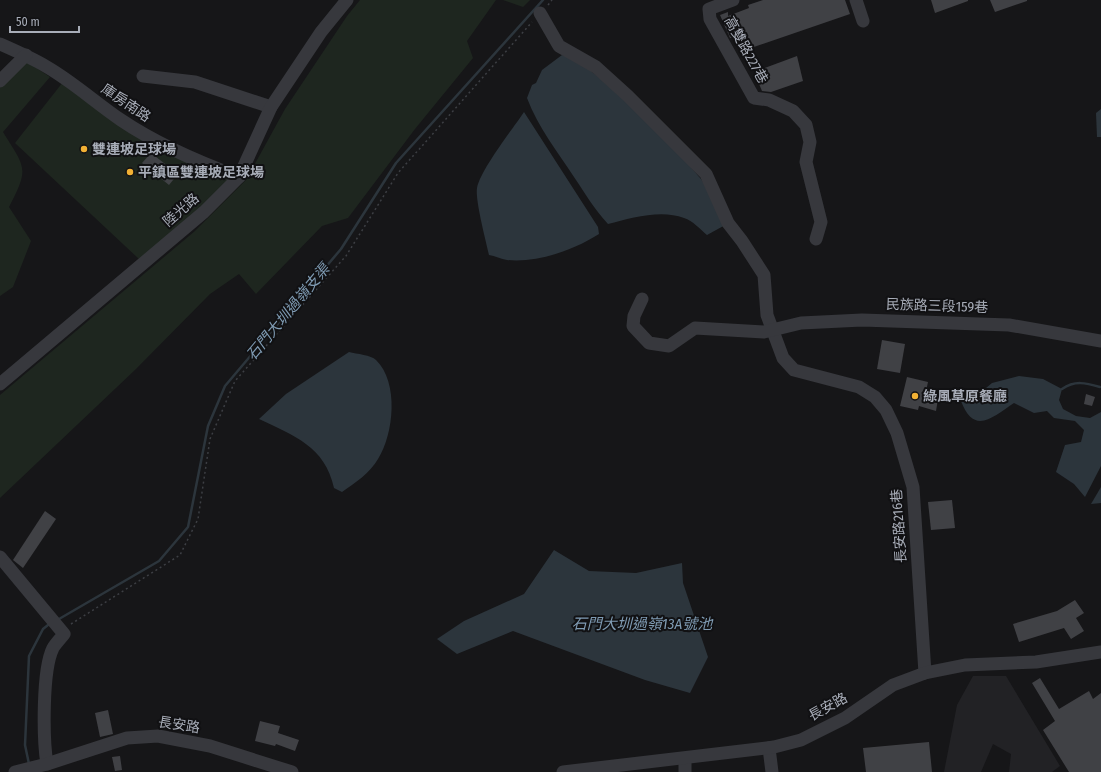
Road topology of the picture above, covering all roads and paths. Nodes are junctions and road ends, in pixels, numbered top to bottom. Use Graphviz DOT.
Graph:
graph roads {
  1 [pos="347,0"];
  2 [pos="552,0"];
  3 [pos="733,0"];
  4 [pos="856,0"];
  5 [pos="540,13"];
  6 [pos="863,22"];
  7 [pos="0,44"];
  8 [pos="26,55"];
  9 [pos="143,76"];
  10 [pos="0,81"];
  11 [pos="271,107"];
  12 [pos="239,177"];
  13 [pos="816,239"];
  14 [pos="642,299"];
  15 [pos="772,330"];
  16 [pos="1101,341"];
  17 [pos="0,384"];
  18 [pos="0,557"];
  19 [pos="62,630"];
  20 [pos="1101,652"];
  21 [pos="925,673"];
  22 [pos="770,748"];
  23 [pos="685,759"];
  24 [pos="45,765"];
  25 [pos="17,771"];
  26 [pos="292,772"];
  27 [pos="563,772"];
  28 [pos="685,772"];
  29 [pos="772,772"];
  1 -- 11 [label="street, 陸光路"];
  2 -- 5 [label="path"];
  3 -- 13 [label="street, 高雙路227巷"];
  4 -- 6 [label="street"];
  5 -- 15 [label="street, 長安路216巷"];
  5 -- 19 [label="path"];
  7 -- 8 [label="street, 庫房南路"];
  8 -- 10 [label="street"];
  8 -- 12 [label="street, 庫房南路"];
  9 -- 11 [label="street"];
  11 -- 12 [label="street, 陸光路"];
  12 -- 17 [label="street, 陸光路"];
  14 -- 15 [label="street, 民族路三段159巷"];
  15 -- 16 [label="street, 民族路三段159巷"];
  15 -- 21 [label="street, 長安路216巷"];
  18 -- 19 [label="street"];
  19 -- 24 [label="street"];
  20 -- 21 [label="street, 長安路"];
  21 -- 22 [label="street, 長安路"];
  22 -- 23 [label="street, 長安路"];
  22 -- 29 [label="street"];
  23 -- 27 [label="street, 長安路"];
  23 -- 28 [label="street"];
  24 -- 25 [label="street, 長安路"];
  24 -- 26 [label="street, 長安路"];
}
